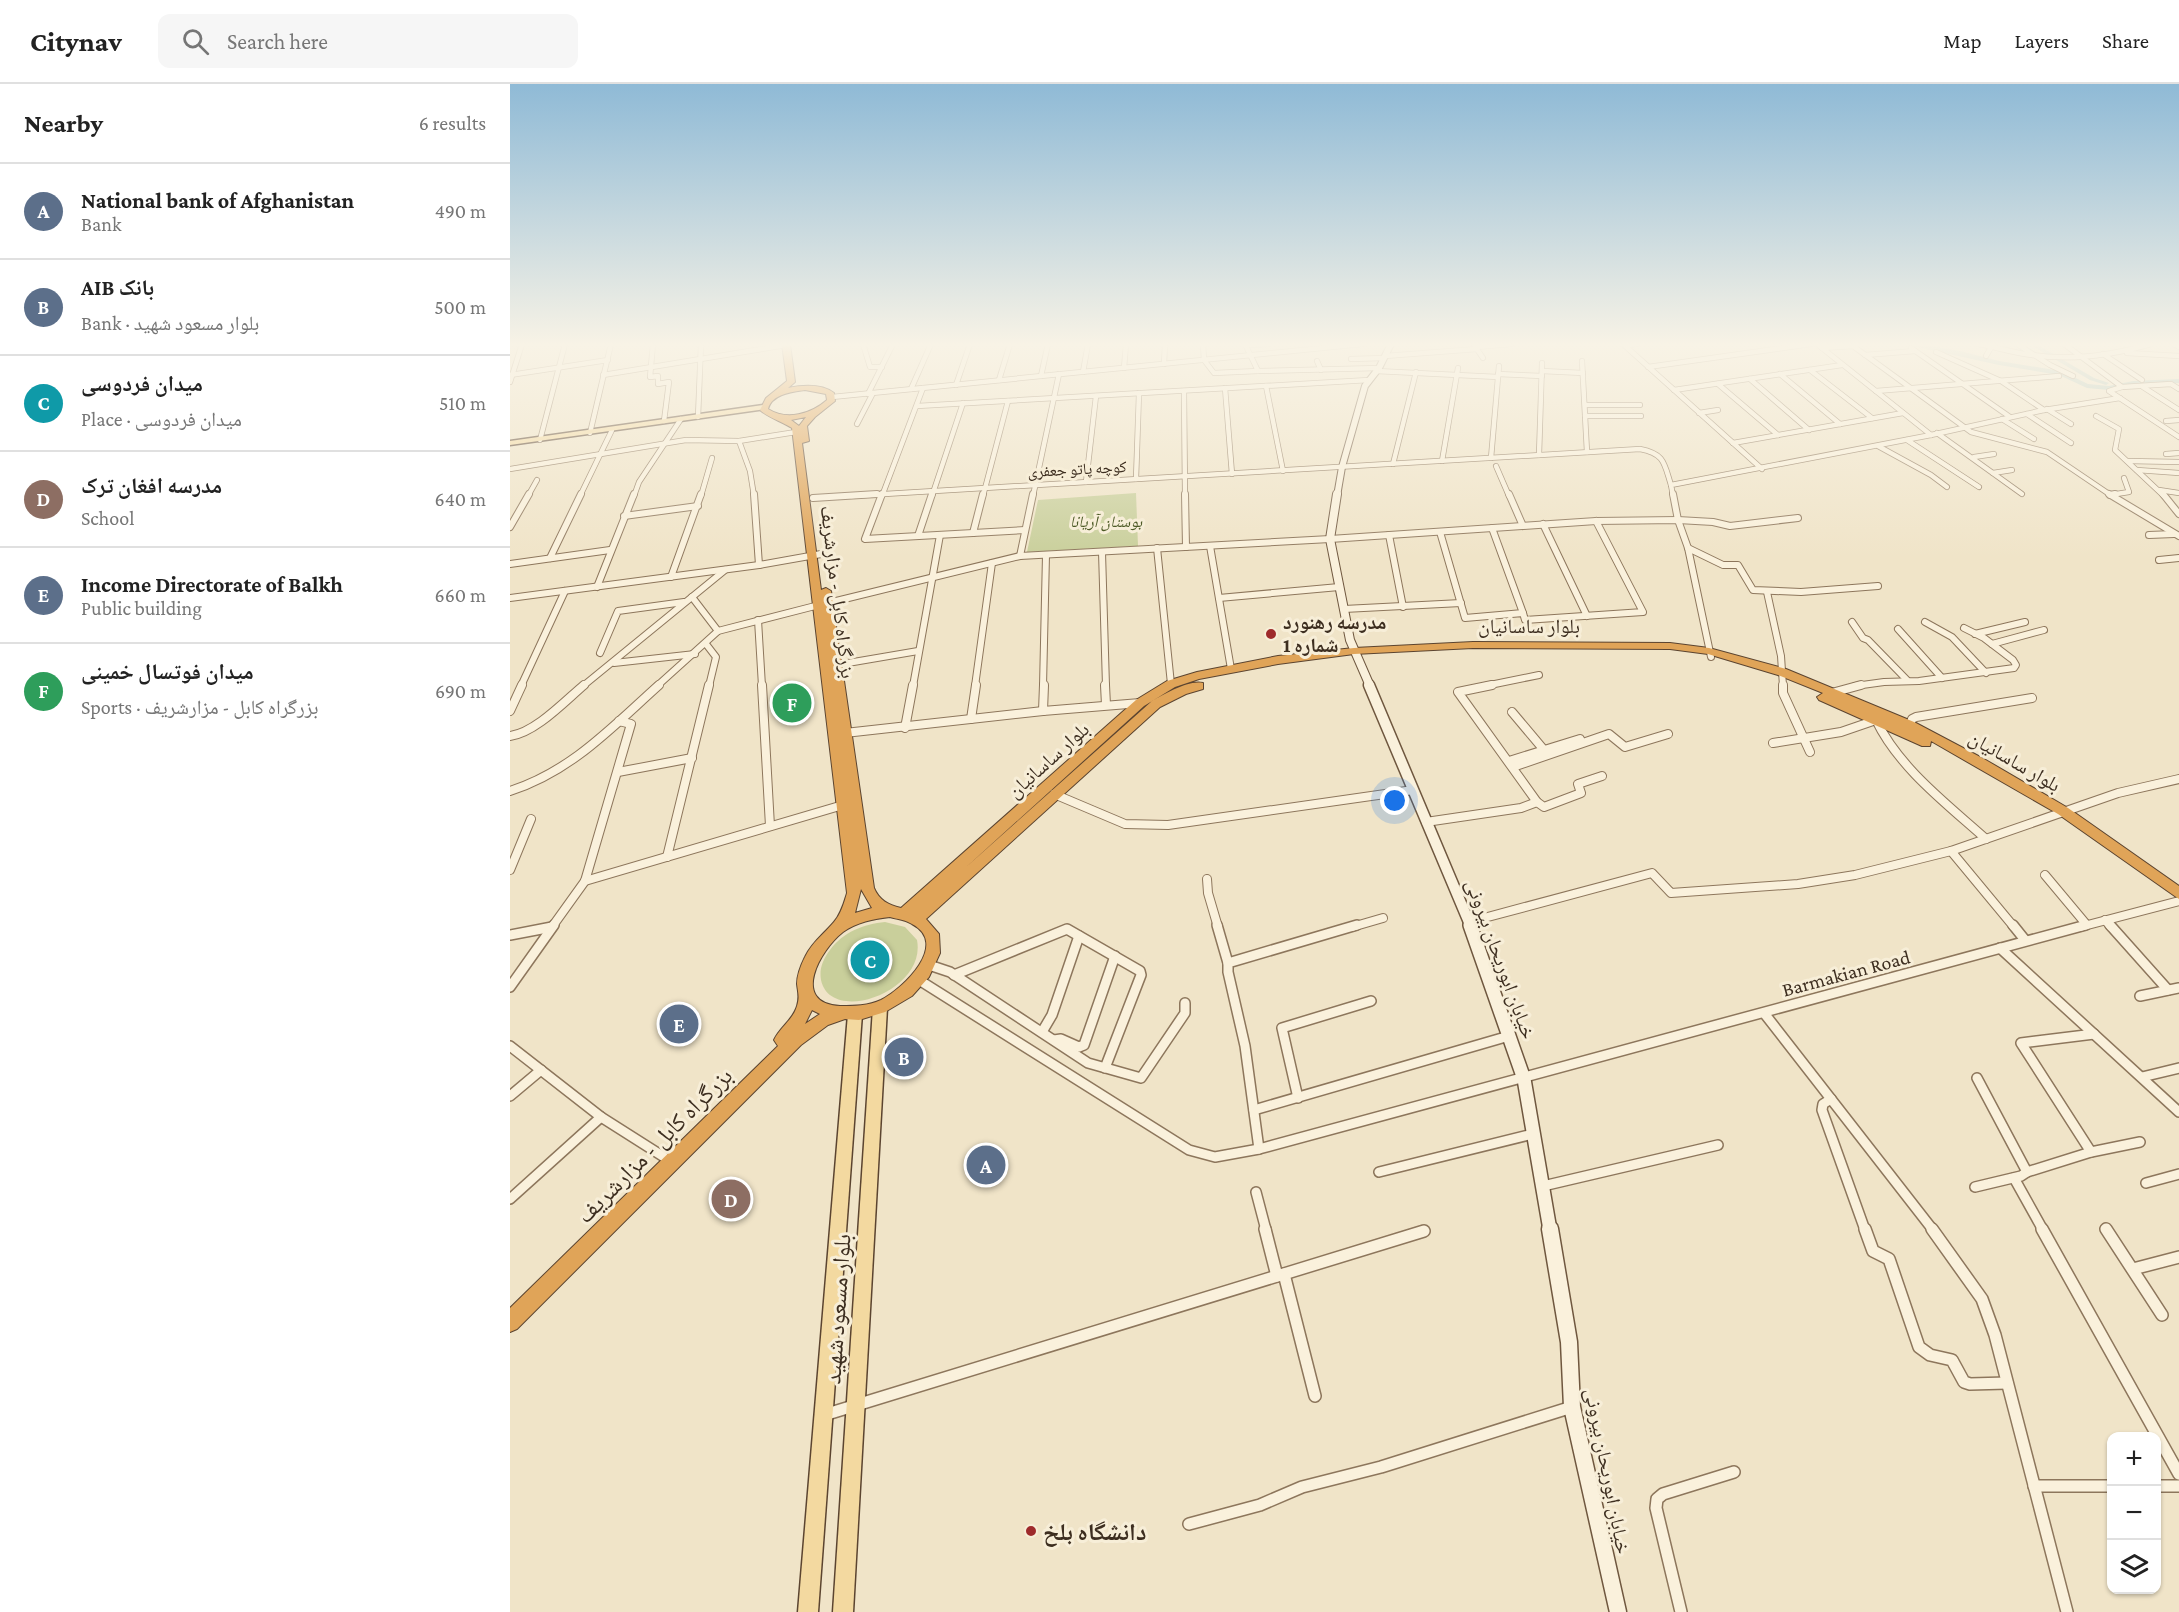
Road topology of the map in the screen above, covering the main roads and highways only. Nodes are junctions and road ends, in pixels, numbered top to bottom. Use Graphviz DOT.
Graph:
graph roads {
  1 [pos="709,415"];
  2 [pos="797,415"];
  3 [pos="812,415"];
  4 [pos="773,416"];
  5 [pos="510,443"];
  6 [pos="817,554"];
  7 [pos="823,604"];
  8 [pos="1355,655"];
  9 [pos="1782,677"];
  10 [pos="2058,813"];
  11 [pos="2179,899"];
  12 [pos="904,914"];
  13 [pos="839,927"];
  14 [pos="808,994"];
  15 [pos="880,1008"];
  16 [pos="848,1014"];
  17 [pos="738,1089"];
  18 [pos="510,1309"];
  19 [pos="510,1322"];
  20 [pos="808,1612"];
  21 [pos="843,1612"];
  1 -- 5 [label="main road"];
  2 -- 4 [label="highway"];
  3 -- 6 [label="highway, بزرگراه کابل - مزارشریف"];
  4 -- 6 [label="highway, بزرگراه کابل - مزارشریف"];
  6 -- 7 [label="highway, بزرگراه کابل - مزارشریف"];
  7 -- 12 [label="highway, بزرگراه کابل - مزارشریف"];
  7 -- 13 [label="highway, بزرگراه کابل - مزارشریف"];
  8 -- 9 [label="highway, بلوار ساسانیان"];
  8 -- 12 [label="highway, بلوار ساسانیان"];
  8 -- 12 [label="highway, بلوار ساسانیان"];
  9 -- 10 [label="highway, بلوار ساسانیان"];
  9 -- 10 [label="highway, بلوار ساسانیان"];
  10 -- 11 [label="highway, بلوار ساسانیان"];
  12 -- 13 [label="highway"];
  12 -- 15 [label="highway"];
  13 -- 14 [label="highway"];
  14 -- 16 [label="highway"];
  14 -- 17 [label="highway, بزرگراه کابل - مزارشریف"];
  15 -- 16 [label="highway"];
  15 -- 21 [label="main road, بلوار مسعود شهید"];
  16 -- 17 [label="highway, بزرگراه کابل - مزارشریف"];
  16 -- 20 [label="main road, بلوار مسعود شهید"];
  17 -- 18 [label="highway, بزرگراه کابل - مزارشریف"];
  17 -- 19 [label="highway, بزرگراه کابل - مزارشریف"];
}
